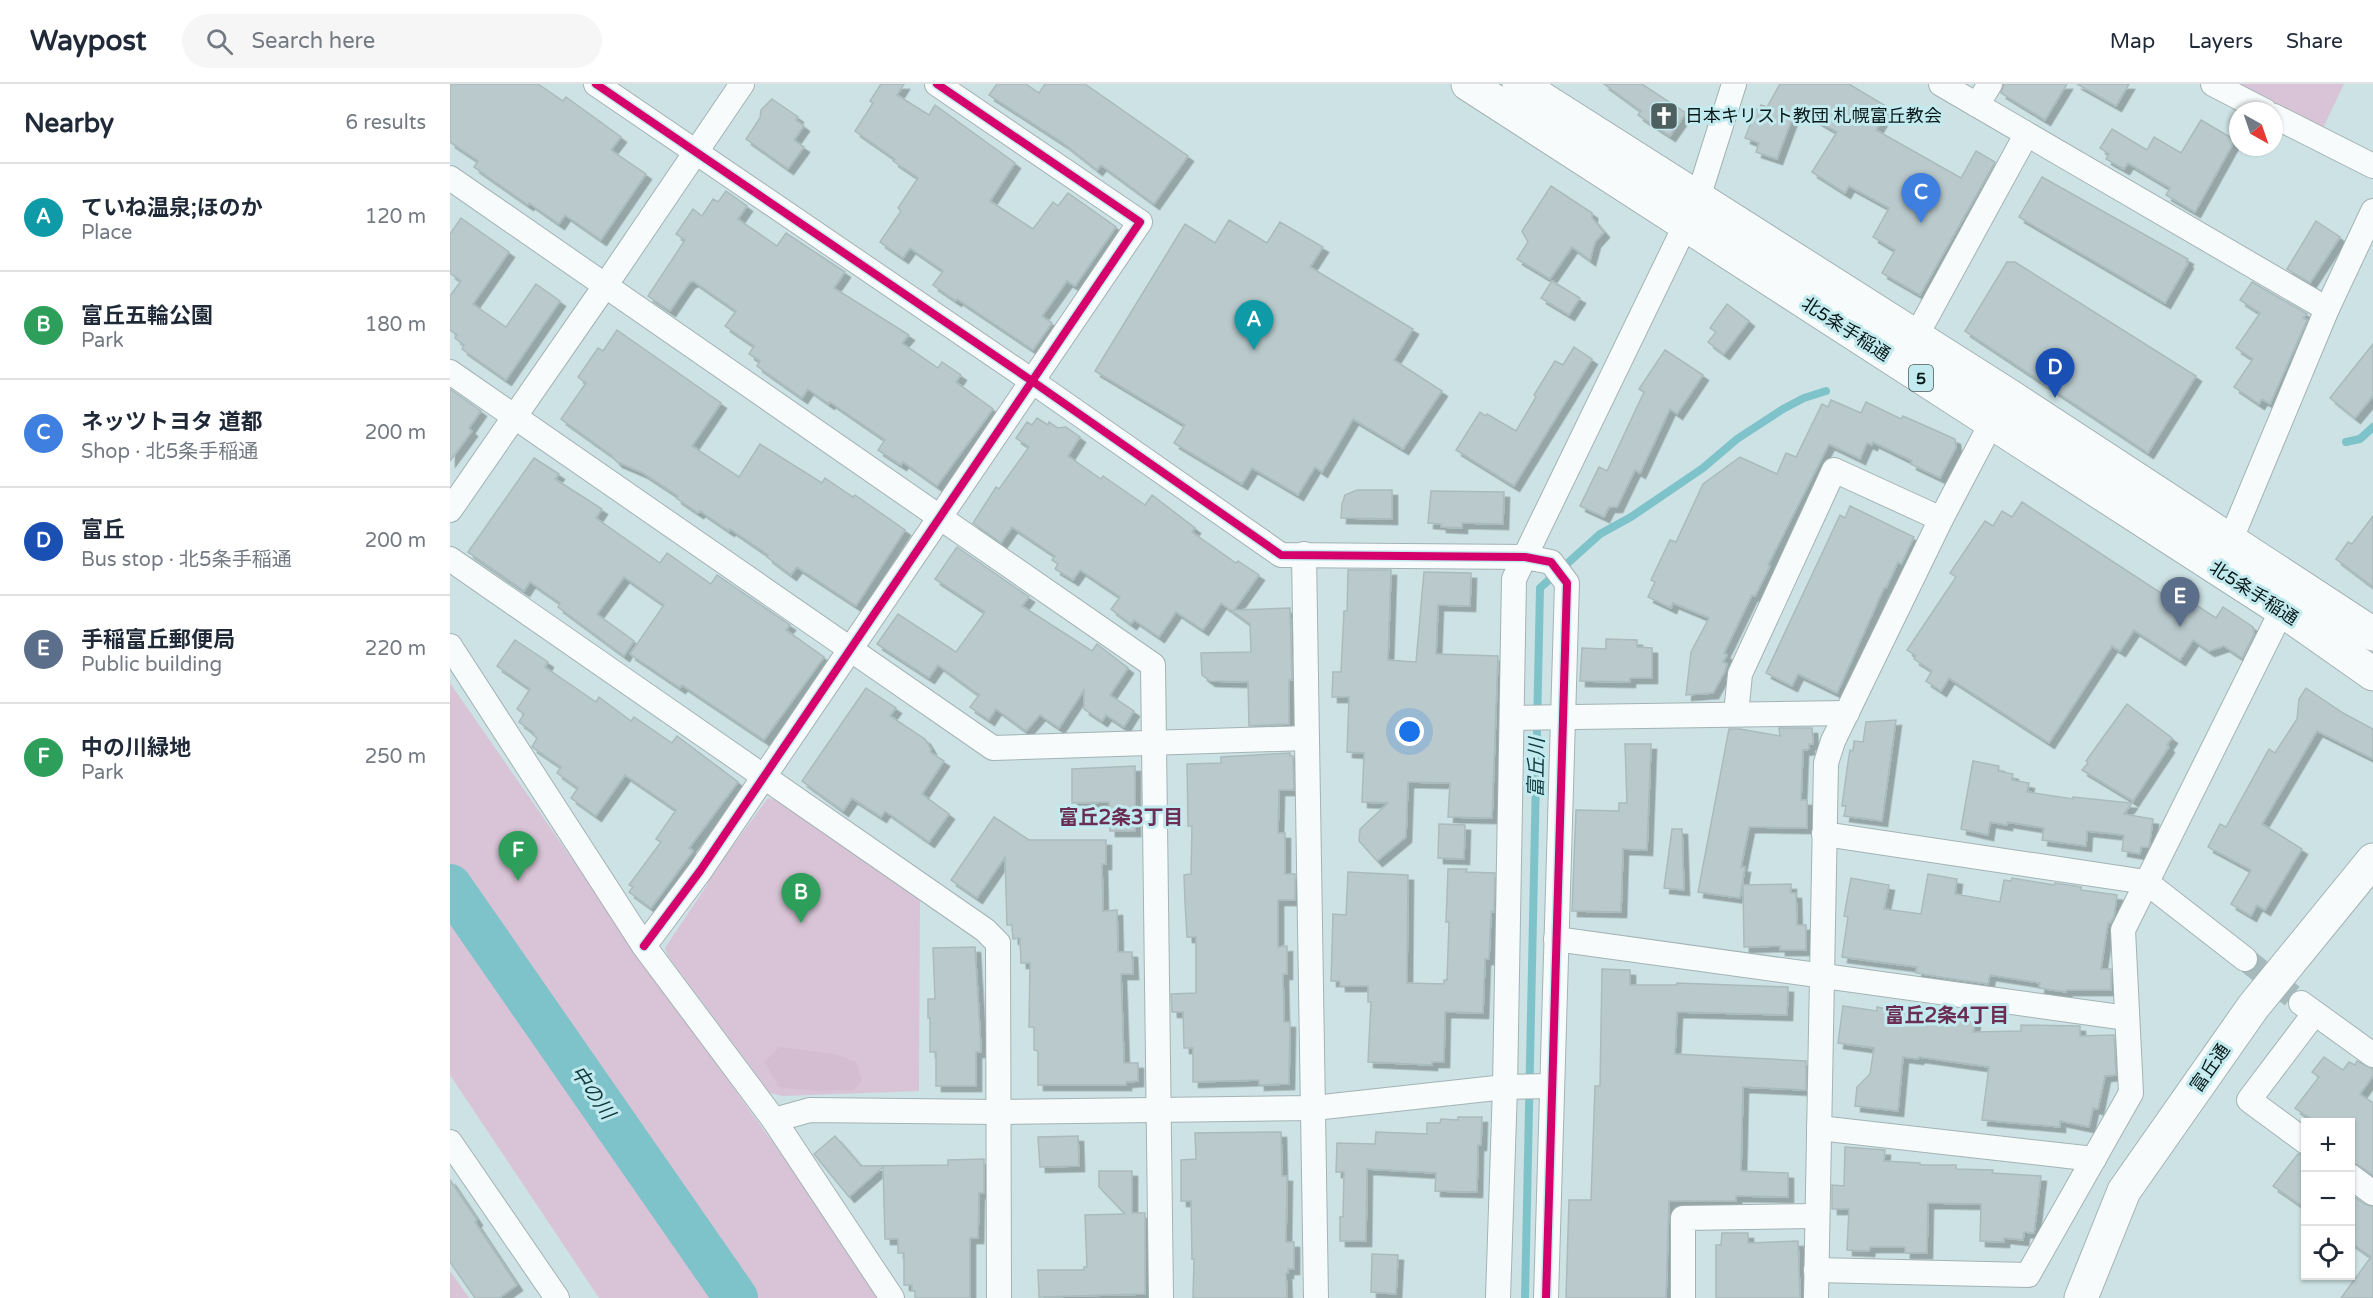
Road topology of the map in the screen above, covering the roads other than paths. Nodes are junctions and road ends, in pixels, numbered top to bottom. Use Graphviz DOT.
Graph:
graph roads {
  1 [pos="596,84"];
  2 [pos="742,84"];
  3 [pos="937,84"];
  4 [pos="1468,84"];
  5 [pos="1519,84"];
  6 [pos="1734,84"];
  7 [pos="1941,84"];
  8 [pos="1990,84"];
  9 [pos="2213,84"];
  10 [pos="2248,102"];
  11 [pos="1977,105"];
  12 [pos="2283,121"];
  13 [pos="2026,135"];
  14 [pos="697,152"];
  15 [pos="2373,166"];
  16 [pos="450,178"];
  17 [pos="2373,211"];
  18 [pos="1692,212"];
  19 [pos="605,286"];
  20 [pos="2327,309"];
  21 [pos="1916,338"];
  22 [pos="450,372"];
  23 [pos="1032,381"];
  24 [pos="514,417"];
  25 [pos="1992,422"];
  26 [pos="450,510"];
  27 [pos="939,517"];
  28 [pos="1941,519"];
  29 [pos="2231,539"];
  30 [pos="1304,554"];
  31 [pos="1525,556"];
  32 [pos="450,559"];
  33 [pos="2282,610"];
  34 [pos="2373,634"];
  35 [pos="450,646"];
  36 [pos="850,650"];
  37 [pos="2373,674"];
  38 [pos="1847,713"];
  39 [pos="1736,714"];
  40 [pos="1556,717"];
  41 [pos="1517,718"];
  42 [pos="1307,738"];
  43 [pos="1154,742"];
  44 [pos="764,777"];
  45 [pos="1824,834"];
  46 [pos="2373,860"];
  47 [pos="2146,882"];
  48 [pos="1556,939"];
  49 [pos="645,946"];
  50 [pos="2245,959"];
  51 [pos="1822,977"];
  52 [pos="2127,1018"];
  53 [pos="2373,1055"];
  54 [pos="1547,1086"];
  55 [pos="1509,1088"];
  56 [pos="1314,1108"];
  57 [pos="1158,1110"];
  58 [pos="998,1113"];
  59 [pos="774,1120"];
  60 [pos="1819,1128"];
  61 [pos="2301,1138"];
  62 [pos="450,1142"];
  63 [pos="2094,1159"];
  64 [pos="2355,1180"];
  65 [pos="2373,1193"];
  66 [pos="1817,1216"];
  67 [pos="1816,1270"];
  68 [pos="557,1298"];
  69 [pos="892,1298"];
  70 [pos="999,1298"];
  71 [pos="1161,1298"];
  72 [pos="1316,1298"];
  73 [pos="1498,1298"];
  74 [pos="1546,1298"];
  75 [pos="1683,1298"];
  76 [pos="1816,1298"];
  77 [pos="2081,1298"];
  1 -- 14 [label="street"];
  2 -- 14 [label="street"];
  3 -- 23 [label="street"];
  4 -- 18 [label="main road, 北5条手稲通 / 5"];
  5 -- 18 [label="main road, 北5条手稲通 / 5"];
  6 -- 18 [label="street"];
  7 -- 11 [label="street"];
  8 -- 11 [label="street"];
  9 -- 10 [label="street"];
  11 -- 13 [label="street"];
  12 -- 15 [label="street"];
  13 -- 20 [label="street"];
  13 -- 21 [label="street"];
  14 -- 19 [label="street"];
  14 -- 23 [label="street"];
  16 -- 19 [label="street"];
  17 -- 20 [label="street"];
  18 -- 21 [label="main road, 北5条手稲通 / 5"];
  18 -- 25 [label="main road, 北5条手稲通 / 5"];
  18 -- 31 [label="street"];
  19 -- 24 [label="street"];
  19 -- 27 [label="street"];
  20 -- 29 [label="street"];
  21 -- 29 [label="main road, 北5条手稲通 / 5"];
  22 -- 24 [label="street"];
  23 -- 27 [label="street"];
  23 -- 30 [label="street"];
  24 -- 26 [label="street"];
  24 -- 36 [label="street"];
  25 -- 28 [label="street"];
  25 -- 33 [label="main road, 北5条手稲通 / 5"];
  27 -- 36 [label="street"];
  27 -- 43 [label="street"];
  28 -- 38 [label="street"];
  28 -- 39 [label="street"];
  29 -- 34 [label="main road, 北5条手稲通 / 5"];
  30 -- 31 [label="street"];
  30 -- 42 [label="street"];
  31 -- 40 [label="street"];
  31 -- 41 [label="street"];
  32 -- 44 [label="street"];
  33 -- 37 [label="main road, 北5条手稲通 / 5"];
  33 -- 47 [label="street"];
  35 -- 49 [label="street"];
  36 -- 43 [label="street"];
  36 -- 44 [label="street"];
  38 -- 39 [label="street"];
  38 -- 45 [label="street"];
  39 -- 40 [label="street"];
  40 -- 41 [label="street"];
  40 -- 48 [label="street"];
  41 -- 55 [label="street"];
  42 -- 43 [label="street"];
  42 -- 56 [label="street"];
  43 -- 57 [label="street"];
  44 -- 49 [label="street"];
  44 -- 58 [label="street"];
  45 -- 47 [label="street"];
  45 -- 51 [label="street"];
  46 -- 77 [label="main road, 富丘通"];
  47 -- 50 [label="street"];
  47 -- 52 [label="street"];
  48 -- 51 [label="street"];
  48 -- 54 [label="street"];
  49 -- 59 [label="street"];
  51 -- 52 [label="street"];
  51 -- 60 [label="street"];
  52 -- 63 [label="street"];
  53 -- 61 [label="street"];
  54 -- 55 [label="street"];
  54 -- 74 [label="street"];
  55 -- 56 [label="street"];
  55 -- 73 [label="street"];
  56 -- 57 [label="street"];
  56 -- 72 [label="street"];
  57 -- 58 [label="street"];
  57 -- 71 [label="street"];
  58 -- 59 [label="street"];
  58 -- 70 [label="street"];
  59 -- 69 [label="street"];
  60 -- 63 [label="street"];
  60 -- 66 [label="street"];
  62 -- 68 [label="street"];
  63 -- 67 [label="street"];
  64 -- 65 [label="street"];
  66 -- 67 [label="street"];
  66 -- 75 [label="street"];
  67 -- 76 [label="street"];
}
